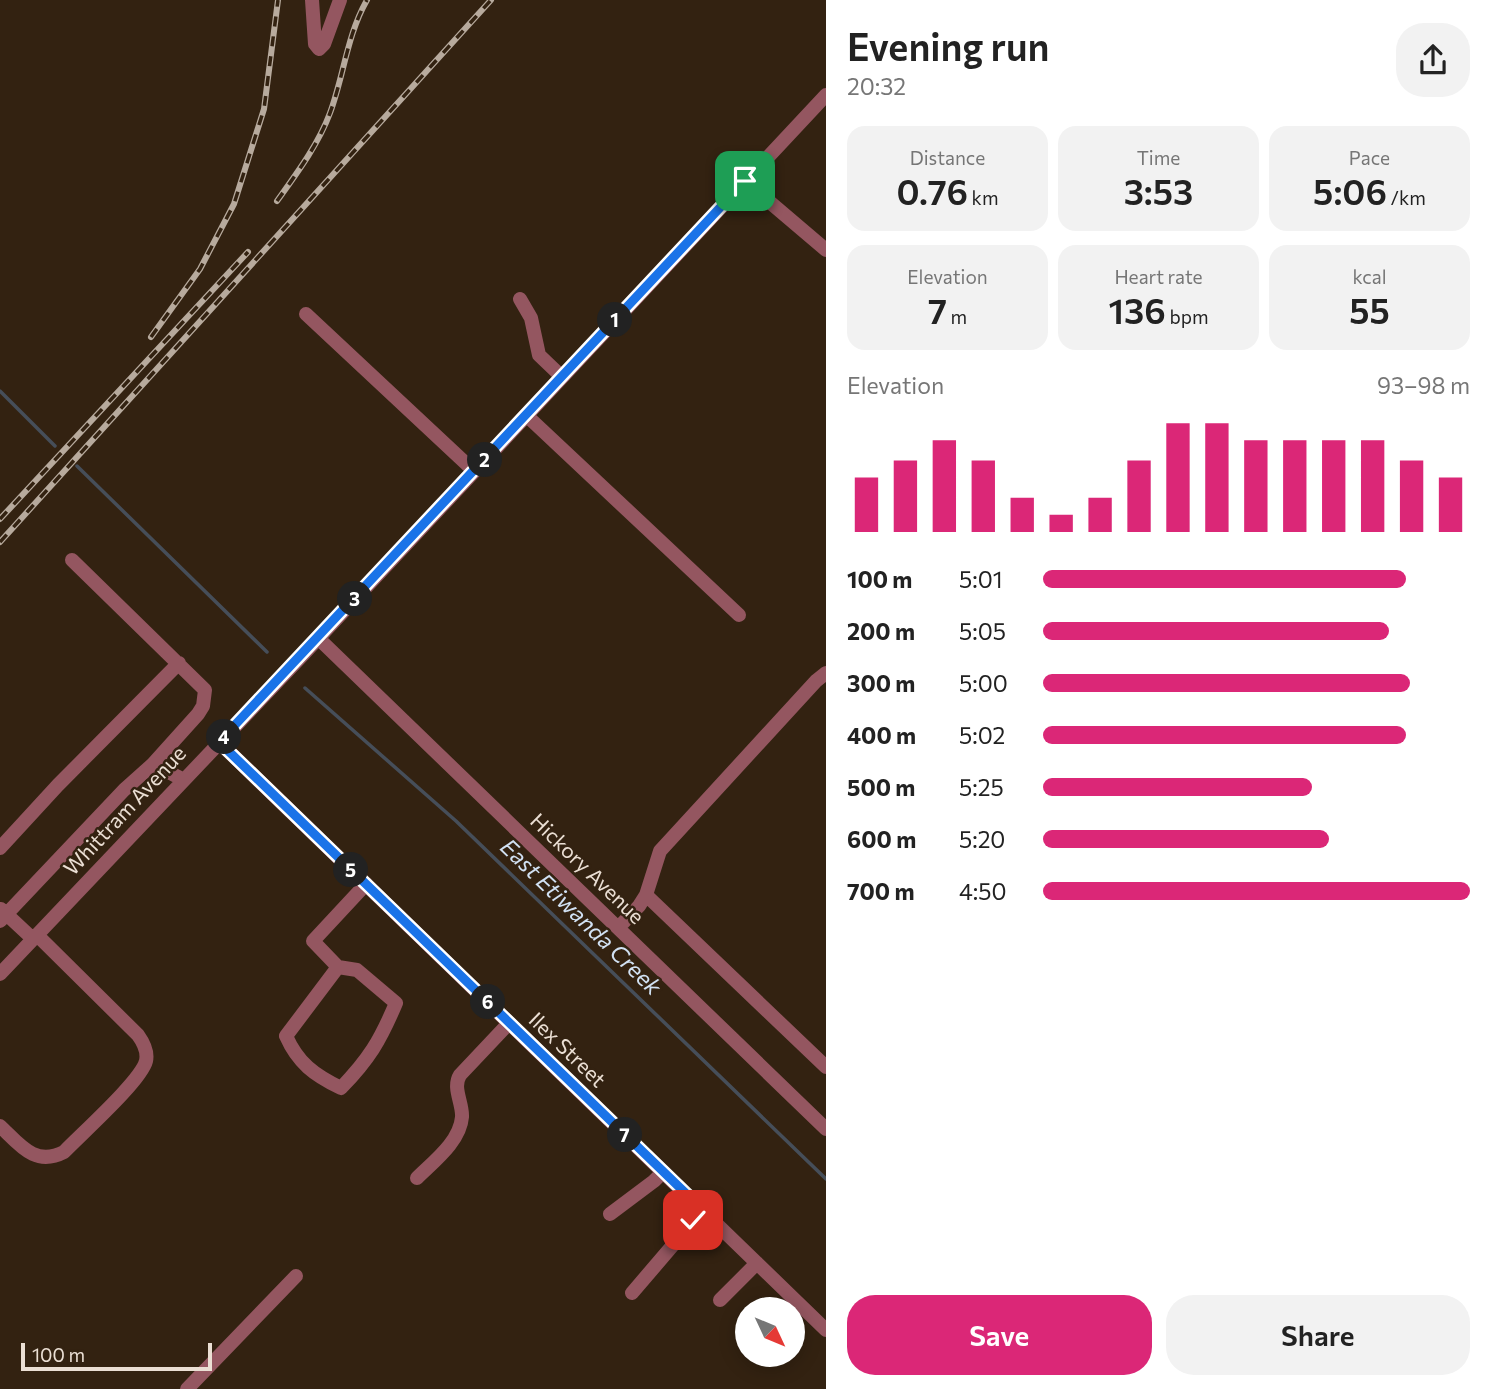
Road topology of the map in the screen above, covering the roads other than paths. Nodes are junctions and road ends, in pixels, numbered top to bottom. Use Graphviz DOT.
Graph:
graph roads {
  1 [pos="312,0"];
  2 [pos="340,0"];
  3 [pos="826,95"];
  4 [pos="745,181"];
  5 [pos="826,250"];
  6 [pos="520,299"];
  7 [pos="306,314"];
  8 [pos="562,377"];
  9 [pos="526,415"];
  10 [pos="474,471"];
  11 [pos="72,560"];
  12 [pos="739,615"];
  13 [pos="318,638"];
  14 [pos="179,663"];
  15 [pos="826,673"];
  16 [pos="219,742"];
  17 [pos="153,764"];
  18 [pos="184,780"];
  19 [pos="0,848"];
  20 [pos="366,884"];
  21 [pos="646,895"];
  22 [pos="2,915"];
  23 [pos="618,928"];
  24 [pos="35,937"];
  25 [pos="338,967"];
  26 [pos="0,974"];
  27 [pos="509,1023"];
  28 [pos="826,1066"];
  29 [pos="0,1126"];
  30 [pos="826,1129"];
  31 [pos="663,1172"];
  32 [pos="417,1178"];
  33 [pos="703,1210"];
  34 [pos="610,1214"];
  35 [pos="757,1263"];
  36 [pos="296,1276"];
  37 [pos="632,1293"];
  38 [pos="720,1300"];
  39 [pos="826,1330"];
  40 [pos="187,1389"];
  1 -- 2 [label="street"];
  3 -- 4 [label="street, Whittram Avenue"];
  4 -- 5 [label="street"];
  4 -- 8 [label="street, Whittram Avenue"];
  6 -- 8 [label="street"];
  7 -- 10 [label="street"];
  8 -- 9 [label="street, Whittram Avenue"];
  9 -- 10 [label="street, Whittram Avenue"];
  9 -- 12 [label="street"];
  10 -- 13 [label="street, Whittram Avenue"];
  11 -- 14 [label="street"];
  13 -- 16 [label="street, Whittram Avenue"];
  13 -- 23 [label="street, Hickory Avenue"];
  14 -- 17 [label="street"];
  14 -- 19 [label="street"];
  15 -- 21 [label="street"];
  16 -- 18 [label="street, Whittram Avenue"];
  16 -- 20 [label="street, Ilex Street"];
  17 -- 18 [label="street"];
  17 -- 22 [label="street"];
  18 -- 24 [label="street, Whittram Avenue"];
  20 -- 25 [label="street"];
  20 -- 27 [label="street, Ilex Street"];
  21 -- 23 [label="street"];
  21 -- 28 [label="street"];
  22 -- 24 [label="street"];
  23 -- 30 [label="street, Hickory Avenue"];
  24 -- 26 [label="street, Whittram Avenue"];
  24 -- 29 [label="street"];
  25 -- 25 [label="street"];
  27 -- 31 [label="street, Ilex Street"];
  27 -- 32 [label="street"];
  31 -- 33 [label="street, Ilex Street"];
  31 -- 34 [label="street"];
  33 -- 35 [label="street, Ilex Street"];
  33 -- 37 [label="street"];
  35 -- 38 [label="street"];
  35 -- 39 [label="street, Ilex Street"];
  36 -- 40 [label="street"];
}
